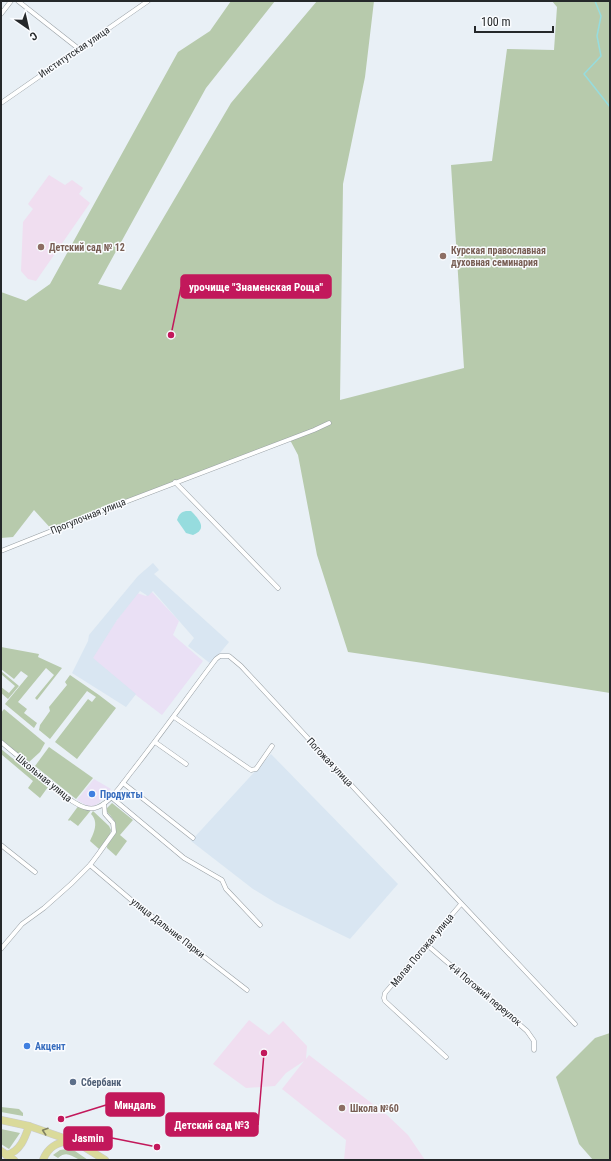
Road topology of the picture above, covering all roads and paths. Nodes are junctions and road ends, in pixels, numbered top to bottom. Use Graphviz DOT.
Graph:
graph roads {
  1 [pos="11,1"];
  2 [pos="18,1"];
  3 [pos="148,1"];
  4 [pos="1,14"];
  5 [pos="79,49"];
  6 [pos="1,103"];
  7 [pos="329,423"];
  8 [pos="175,482"];
  9 [pos="1,551"];
  10 [pos="278,588"];
  11 [pos="174,717"];
  12 [pos="1,742"];
  13 [pos="155,742"];
  14 [pos="272,746"];
  15 [pos="186,764"];
  16 [pos="123,783"];
  17 [pos="111,797"];
  18 [pos="104,804"];
  19 [pos="90,809"];
  20 [pos="193,838"];
  21 [pos="1,845"];
  22 [pos="90,865"];
  23 [pos="35,872"];
  24 [pos="461,904"];
  25 [pos="260,924"];
  26 [pos="426,944"];
  27 [pos="1,949"];
  28 [pos="247,990"];
  29 [pos="575,1024"];
  30 [pos="534,1050"];
  31 [pos="446,1057"];
  32 [pos="1,1120"];
  33 [pos="29,1126"];
  34 [pos="78,1143"];
  35 [pos="4,1153"];
  36 [pos="14,1160"];
  37 [pos="43,1160"];
  38 [pos="105,1160"];
  1 -- 4 [label="street"];
  2 -- 5 [label="street"];
  3 -- 5 [label="street, Институтская улица"];
  5 -- 6 [label="street, Институтская улица"];
  7 -- 8 [label="street, Прогулочная улица"];
  8 -- 9 [label="street, Прогулочная улица"];
  8 -- 10 [label="street"];
  11 -- 13 [label="street, Погожая улица"];
  11 -- 14 [label="street"];
  11 -- 24 [label="street, Погожая улица"];
  12 -- 19 [label="street, Школьная улица"];
  13 -- 15 [label="street"];
  13 -- 16 [label="street, Погожая улица"];
  16 -- 17 [label="street, Погожая улица"];
  16 -- 20 [label="street"];
  17 -- 18 [label="street, Погожая улица"];
  17 -- 25 [label="street"];
  18 -- 19 [label="street, Погожая улица"];
  18 -- 22 [label="street"];
  21 -- 23 [label="street"];
  22 -- 27 [label="street"];
  22 -- 28 [label="street, улица Дальние Парки"];
  24 -- 26 [label="street, Малая Погожая улица"];
  24 -- 29 [label="street, Погожая улица"];
  26 -- 30 [label="street, 4-й Погожий переулок"];
  26 -- 31 [label="street, Малая Погожая улица"];
  32 -- 33 [label="main road"];
  34 -- 33 [label="main road, one-way"];
  33 -- 35 [label="main road"];
  34 -- 37 [label="main road"];
  34 -- 38 [label="main road"];
  35 -- 36 [label="main road"];
}
